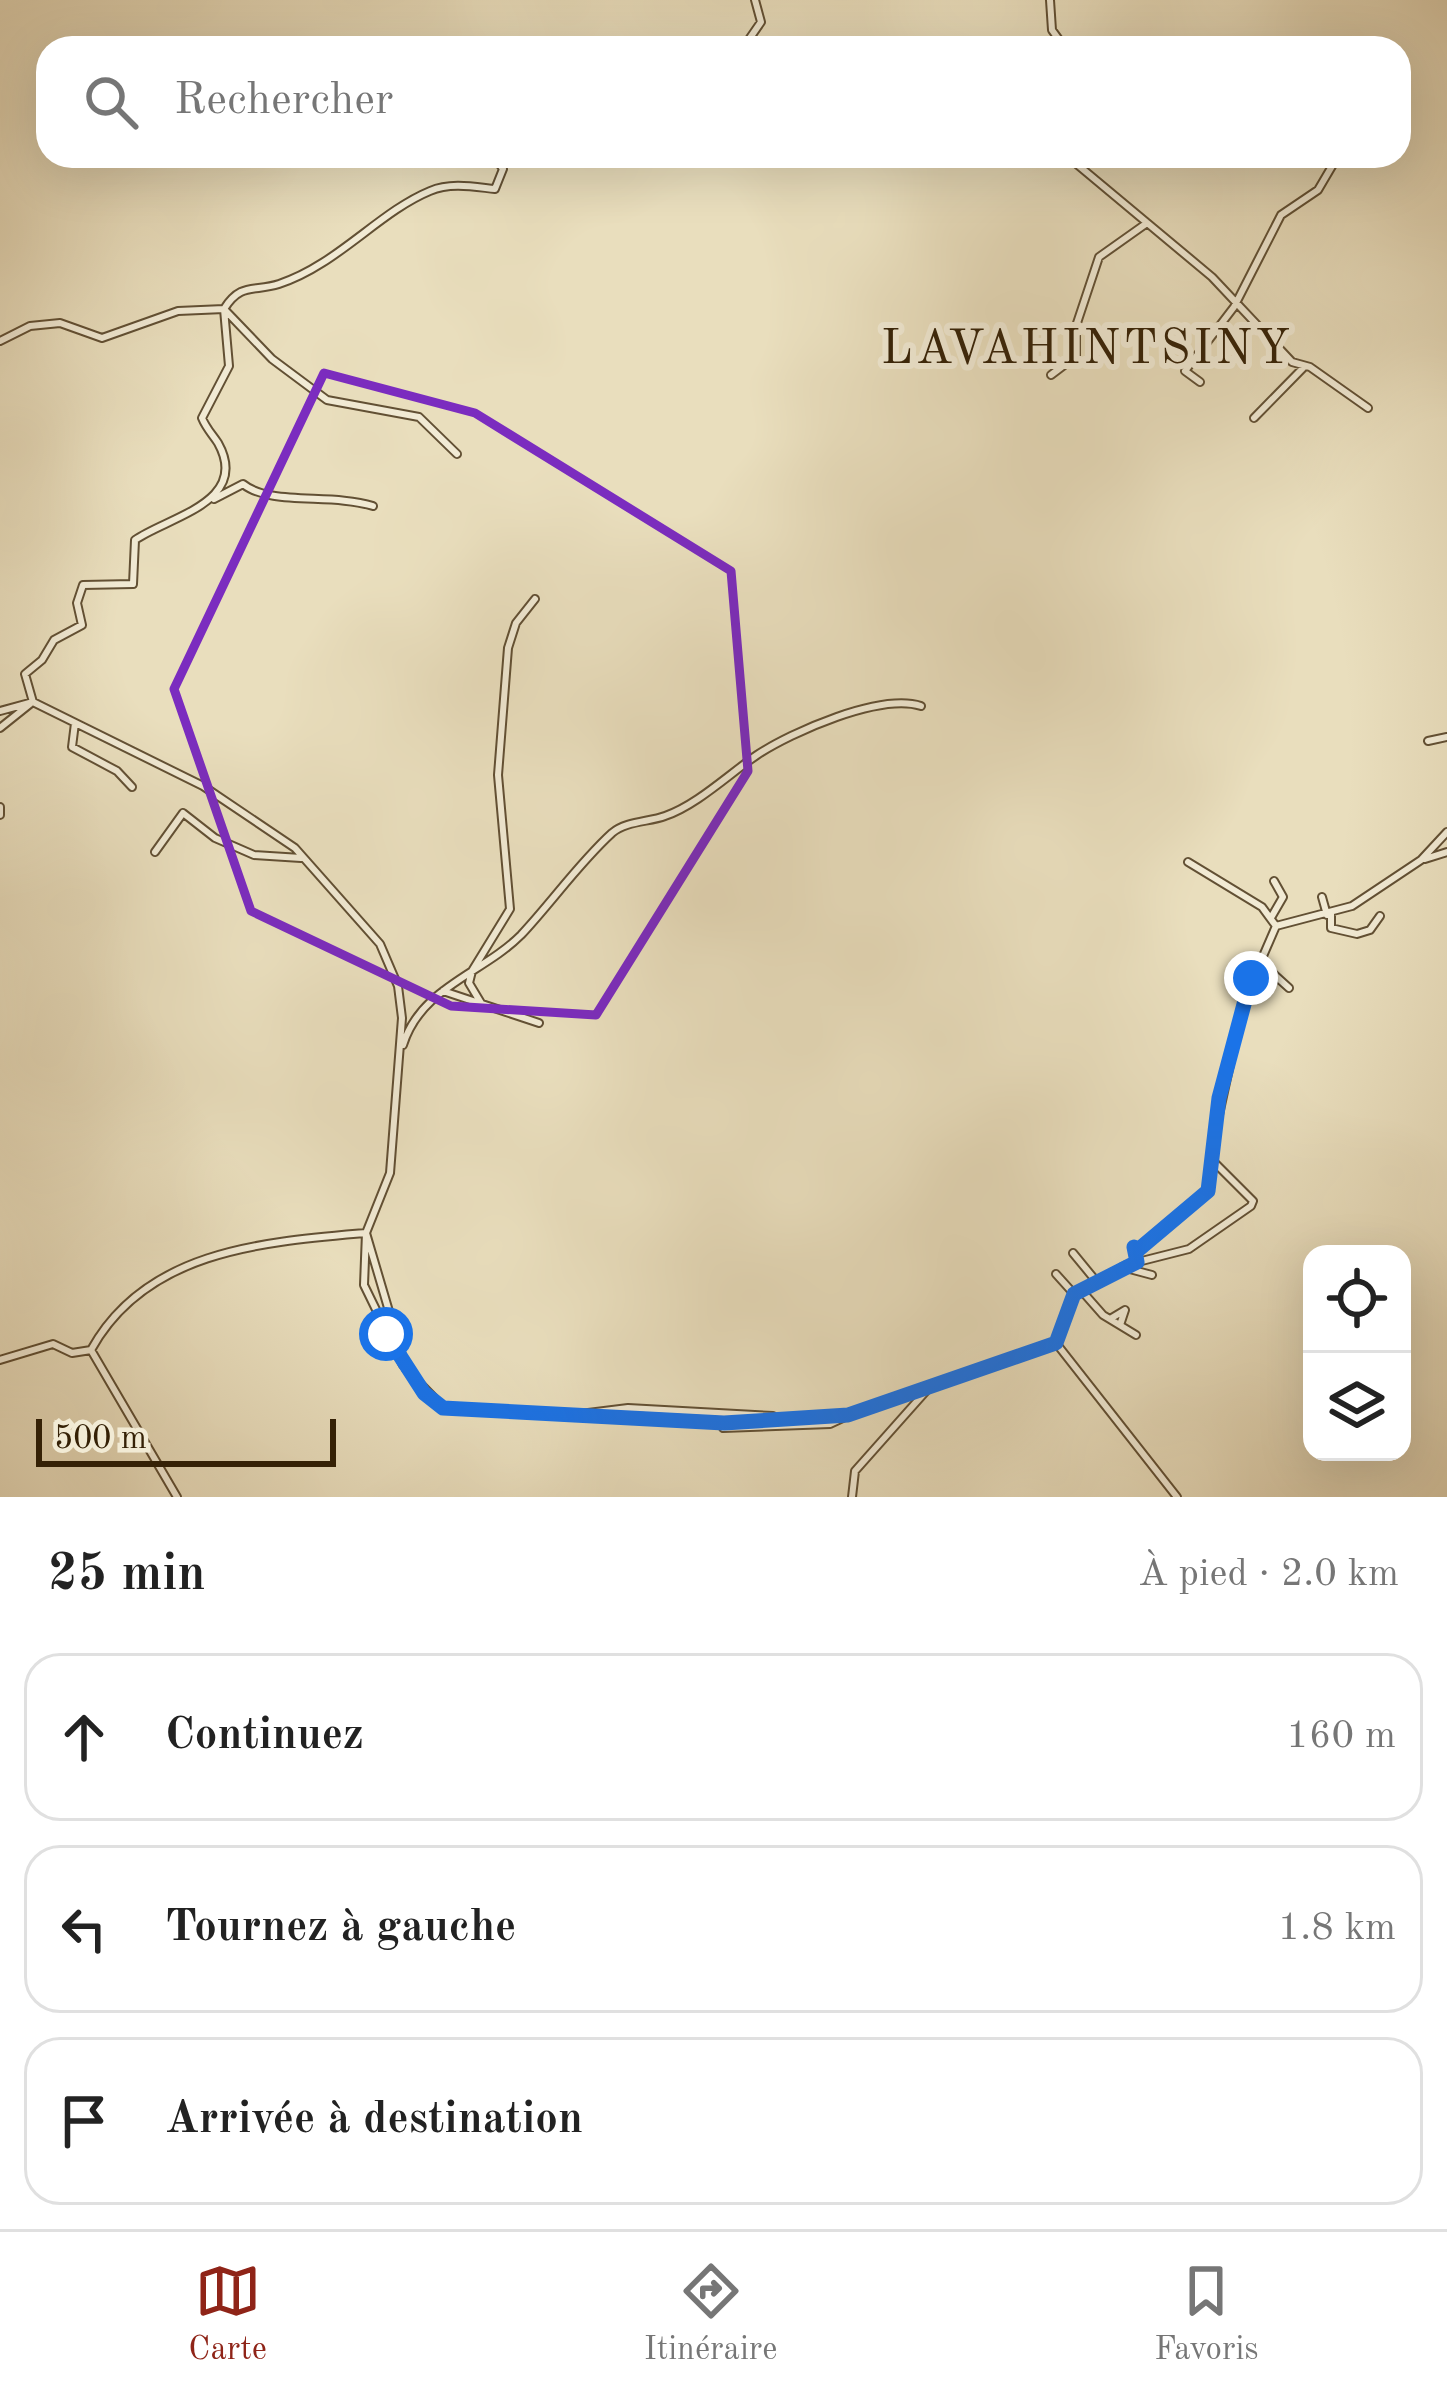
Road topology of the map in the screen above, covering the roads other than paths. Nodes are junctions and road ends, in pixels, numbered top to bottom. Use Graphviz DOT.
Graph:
graph roads {
  1 [pos="755,0"];
  2 [pos="1050,0"];
  3 [pos="751,36"];
  4 [pos="1056,36"];
  5 [pos="502,168"];
  6 [pos="1081,168"];
  7 [pos="1331,168"];
  8 [pos="1147,224"];
  9 [pos="1234,307"];
  10 [pos="224,309"];
  11 [pos="0,341"];
  12 [pos="1303,368"];
  13 [pos="1051,375"];
  14 [pos="1200,382"];
  15 [pos="1368,408"];
  16 [pos="1254,418"];
  17 [pos="458,454"];
  18 [pos="226,472"];
  19 [pos="243,484"];
  20 [pos="211,501"];
  21 [pos="373,506"];
  22 [pos="535,599"];
  23 [pos="33,702"];
  24 [pos="921,706"];
  25 [pos="0,710"];
  26 [pos="76,721"];
  27 [pos="0,728"];
  28 [pos="1447,737"];
  29 [pos="1428,741"];
  30 [pos="132,787"];
  31 [pos="1447,832"];
  32 [pos="155,852"];
  33 [pos="1447,852"];
  34 [pos="304,858"];
  35 [pos="1421,860"];
  36 [pos="1188,862"];
  37 [pos="1274,881"];
  38 [pos="1322,897"];
  39 [pos="1329,914"];
  40 [pos="1272,916"];
  41 [pos="1380,916"];
  42 [pos="1276,926"];
  43 [pos="1258,960"];
  44 [pos="472,971"];
  45 [pos="1289,988"];
  46 [pos="439,992"];
  47 [pos="481,1003"];
  48 [pos="418,1015"];
  49 [pos="402,1018"];
  50 [pos="539,1023"];
  51 [pos="400,1054"];
  52 [pos="1212,1160"];
  53 [pos="366,1233"];
  54 [pos="1073,1253"];
  55 [pos="1137,1262"];
  56 [pos="1122,1267"];
  57 [pos="1056,1274"];
  58 [pos="1152,1275"];
  59 [pos="1096,1282"];
  60 [pos="1078,1292"];
  61 [pos="1110,1319"];
  62 [pos="1120,1325"];
  63 [pos="1136,1335"];
  64 [pos="1056,1343"];
  65 [pos="91,1350"];
  66 [pos="0,1360"];
  67 [pos="406,1369"];
  68 [pos="929,1388"];
  69 [pos="848,1415"];
  70 [pos="777,1416"];
  71 [pos="569,1417"];
  72 [pos="724,1423"];
  73 [pos="177,1497"];
  74 [pos="852,1497"];
  75 [pos="1177,1497"];
  1 -- 3 [label="street"];
  2 -- 4 [label="street"];
  5 -- 10 [label="street"];
  6 -- 8 [label="street"];
  7 -- 9 [label="street"];
  8 -- 9 [label="street"];
  8 -- 13 [label="street"];
  9 -- 12 [label="street"];
  9 -- 14 [label="street"];
  10 -- 11 [label="street"];
  10 -- 17 [label="street"];
  10 -- 18 [label="street"];
  12 -- 15 [label="street"];
  12 -- 16 [label="street"];
  18 -- 19 [label="street"];
  18 -- 20 [label="street"];
  19 -- 20 [label="street"];
  19 -- 21 [label="street"];
  20 -- 23 [label="street"];
  22 -- 44 [label="street"];
  23 -- 25 [label="street"];
  23 -- 26 [label="street"];
  23 -- 27 [label="street"];
  24 -- 44 [label="street"];
  26 -- 30 [label="street"];
  26 -- 34 [label="street"];
  28 -- 29 [label="street"];
  31 -- 35 [label="street"];
  32 -- 34 [label="street"];
  33 -- 35 [label="street"];
  34 -- 49 [label="street"];
  35 -- 39 [label="street"];
  36 -- 40 [label="street"];
  37 -- 40 [label="street"];
  38 -- 39 [label="street"];
  39 -- 41 [label="street"];
  39 -- 42 [label="street"];
  40 -- 42 [label="street"];
  42 -- 43 [label="street"];
  43 -- 45 [label="street"];
  43 -- 52 [label="street"];
  44 -- 46 [label="street"];
  44 -- 47 [label="street"];
  46 -- 47 [label="street"];
  46 -- 48 [label="street"];
  47 -- 50 [label="street"];
  48 -- 49 [label="street"];
  48 -- 51 [label="street"];
  49 -- 51 [label="street"];
  51 -- 53 [label="street"];
  52 -- 55 [label="street"];
  52 -- 55 [label="street"];
  53 -- 65 [label="street"];
  53 -- 67 [label="street"];
  53 -- 67 [label="street"];
  54 -- 59 [label="street"];
  55 -- 56 [label="street"];
  56 -- 58 [label="street"];
  56 -- 59 [label="street"];
  57 -- 60 [label="street"];
  59 -- 60 [label="street"];
  60 -- 61 [label="street"];
  60 -- 64 [label="street"];
  61 -- 62 [label="street"];
  61 -- 62 [label="street"];
  62 -- 63 [label="street"];
  64 -- 68 [label="street"];
  64 -- 75 [label="street"];
  65 -- 66 [label="street"];
  65 -- 73 [label="street"];
  67 -- 71 [label="street"];
  68 -- 69 [label="street"];
  68 -- 74 [label="street"];
  69 -- 70 [label="street"];
  69 -- 72 [label="street"];
  70 -- 71 [label="street"];
  70 -- 72 [label="street"];
  71 -- 72 [label="street"];
}
